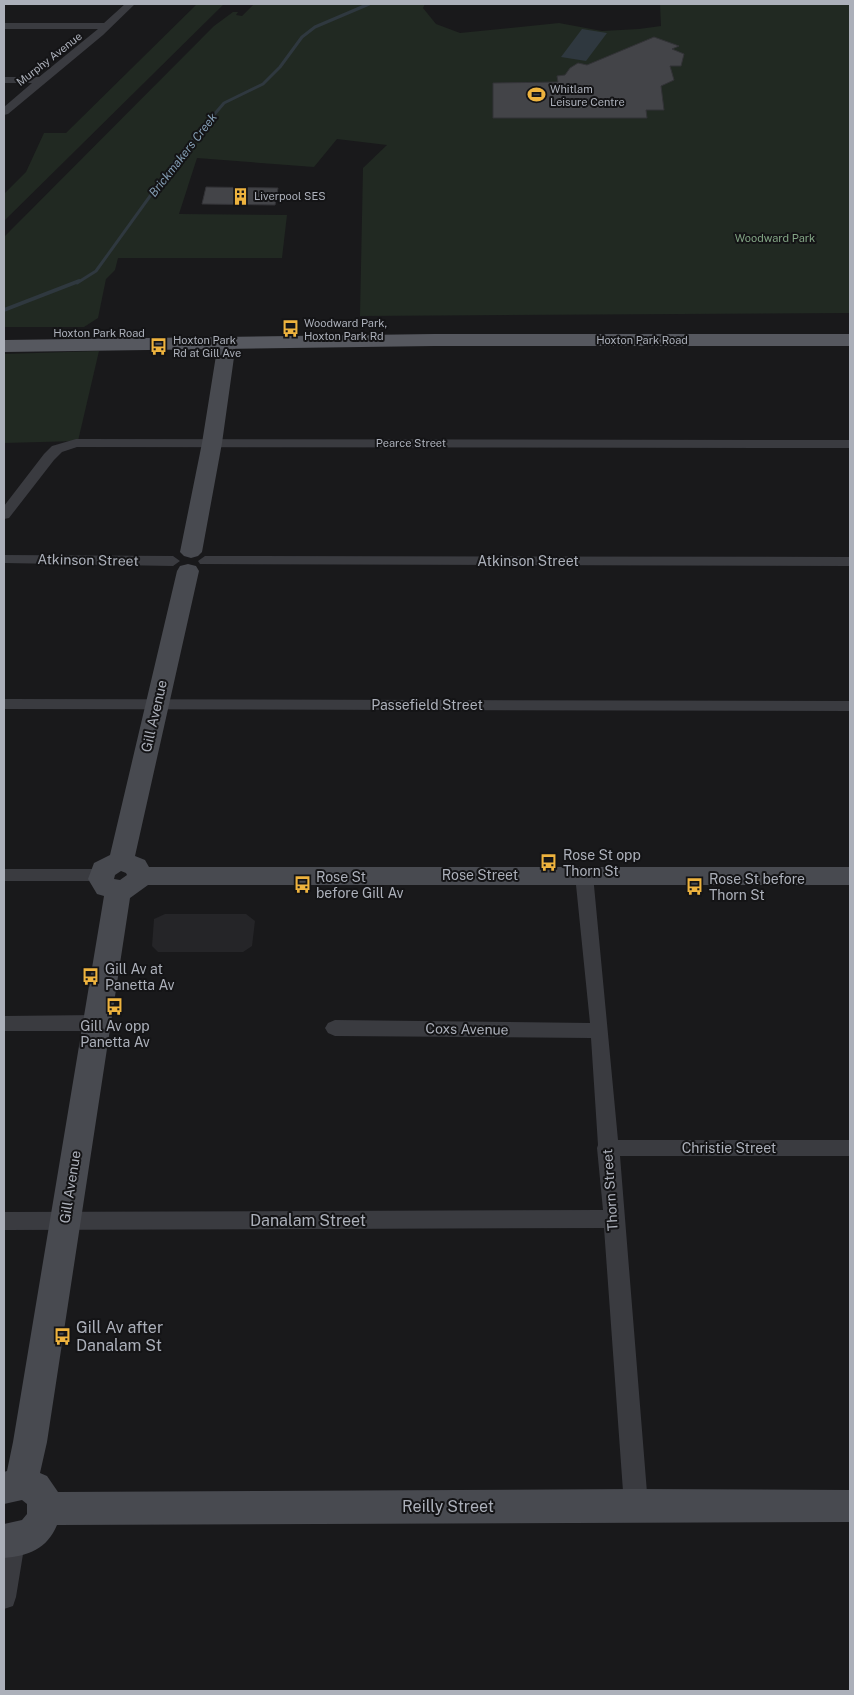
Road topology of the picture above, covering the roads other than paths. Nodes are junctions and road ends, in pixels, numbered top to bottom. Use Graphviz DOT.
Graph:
graph roads {
  1 [pos="130,4"];
  2 [pos="4,26"];
  3 [pos="107,26"];
  4 [pos="4,80"];
  5 [pos="39,80"];
  6 [pos="4,112"];
  7 [pos="4,333"];
  8 [pos="228,336"];
  9 [pos="850,340"];
  10 [pos="4,346"];
  11 [pos="212,443"];
  12 [pos="850,444"];
  13 [pos="4,515"];
  14 [pos="4,560"];
  15 [pos="189,561"];
  16 [pos="850,562"];
  17 [pos="4,704"];
  18 [pos="157,704"];
  19 [pos="850,706"];
  20 [pos="4,875"];
  21 [pos="584,875"];
  22 [pos="120,876"];
  23 [pos="850,876"];
  24 [pos="97,1022"];
  25 [pos="4,1024"];
  26 [pos="335,1028"];
  27 [pos="600,1031"];
  28 [pos="607,1148"];
  29 [pos="850,1148"];
  30 [pos="612,1219"];
  31 [pos="4,1221"];
  32 [pos="64,1221"];
  33 [pos="13,1486"];
  34 [pos="636,1505"];
  35 [pos="850,1506"];
  36 [pos="46,1509"];
  37 [pos="8,1541"];
  38 [pos="4,1597"];
  1 -- 3 [label="street, Murphy Avenue"];
  2 -- 3 [label="street"];
  3 -- 5 [label="street, Murphy Avenue"];
  4 -- 5 [label="street"];
  5 -- 6 [label="street, Murphy Avenue"];
  7 -- 8 [label="main road, Hoxton Park Road"];
  8 -- 9 [label="main road, Hoxton Park Road"];
  8 -- 10 [label="main road, Hoxton Park Road"];
  8 -- 11 [label="street, Gill Avenue"];
  11 -- 12 [label="street, Pearce Street"];
  11 -- 13 [label="street, Pearce Street"];
  11 -- 15 [label="street, Gill Avenue"];
  14 -- 15 [label="street, Atkinson Street"];
  15 -- 16 [label="street, Atkinson Street"];
  15 -- 18 [label="street, Gill Avenue"];
  17 -- 18 [label="street, Passefield Street"];
  18 -- 19 [label="street, Passefield Street"];
  18 -- 22 [label="street, Gill Avenue"];
  20 -- 22 [label="street, Rose Street"];
  21 -- 22 [label="street, Rose Street"];
  21 -- 23 [label="street, Rose Street"];
  21 -- 27 [label="street, Thorn Street"];
  22 -- 24 [label="street, Gill Avenue"];
  24 -- 25 [label="street"];
  24 -- 32 [label="street, Gill Avenue"];
  26 -- 27 [label="street, Coxs Avenue"];
  27 -- 28 [label="street, Thorn Street"];
  28 -- 29 [label="street, Christie Street"];
  28 -- 30 [label="street, Thorn Street"];
  30 -- 32 [label="street, Danalam Street"];
  30 -- 34 [label="street, Thorn Street"];
  31 -- 32 [label="street, Danalam Street"];
  32 -- 33 [label="street, Gill Avenue"];
  33 -- 36 [label="street"];
  34 -- 35 [label="street, Reilly Street"];
  34 -- 36 [label="street, Reilly Street"];
  36 -- 37 [label="street"];
  37 -- 38 [label="street"];
}
